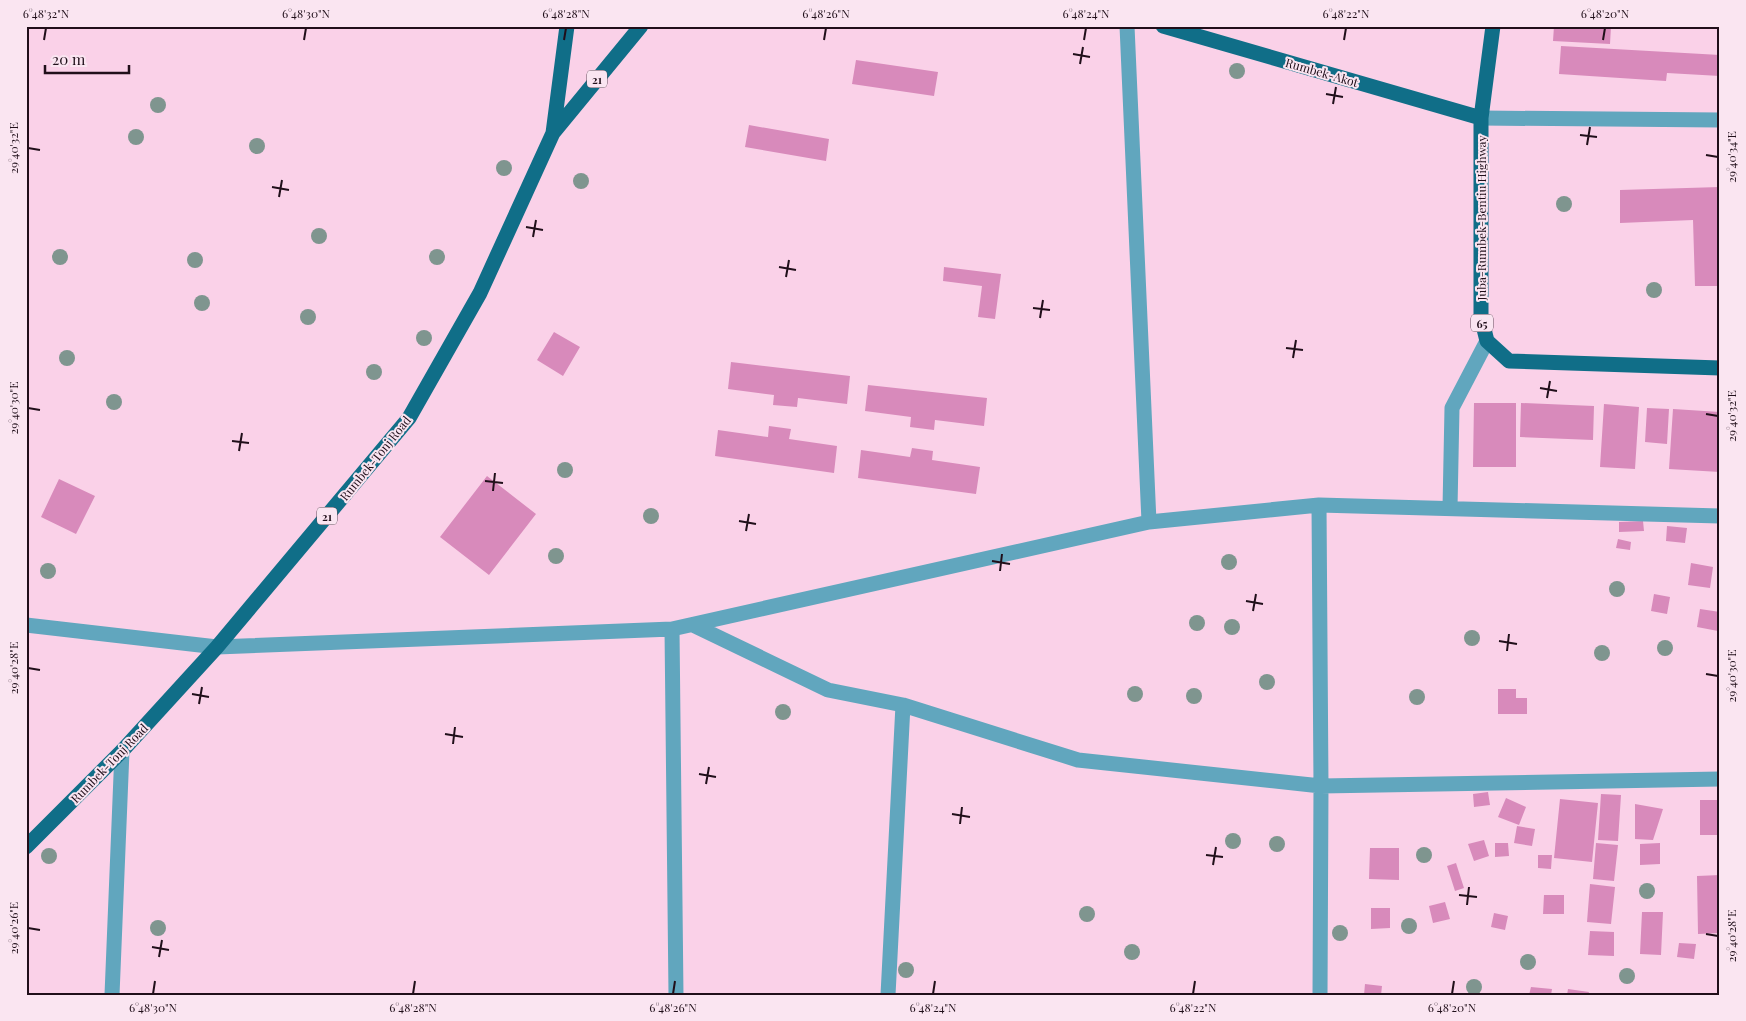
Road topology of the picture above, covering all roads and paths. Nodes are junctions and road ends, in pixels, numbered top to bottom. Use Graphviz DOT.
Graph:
graph roads {
  1 [pos="567,26"];
  2 [pos="641,26"];
  3 [pos="1127,26"];
  4 [pos="1163,26"];
  5 [pos="1493,26"];
  6 [pos="1481,118"];
  7 [pos="1720,120"];
  8 [pos="554,133"];
  9 [pos="1487,341"];
  10 [pos="1720,368"];
  11 [pos="1319,505"];
  12 [pos="1450,508"];
  13 [pos="1720,516"];
  14 [pos="1150,522"];
  15 [pos="26,625"];
  16 [pos="693,625"];
  17 [pos="672,630"];
  18 [pos="217,647"];
  19 [pos="903,705"];
  20 [pos="122,751"];
  21 [pos="1720,779"];
  22 [pos="1321,786"];
  23 [pos="26,847"];
  24 [pos="112,995"];
  25 [pos="676,995"];
  26 [pos="888,995"];
  27 [pos="1320,995"];
  1 -- 8 [label="main road, Rumbek-Tonj Road / 21"];
  2 -- 8 [label="main road, Rumbek-Tonj Road / 21"];
  3 -- 14 [label="street"];
  4 -- 6 [label="main road, Rumbek-Akot"];
  5 -- 6 [label="main road, Juba-Rumbek-Bentiu Highway / 65"];
  6 -- 7 [label="street"];
  6 -- 9 [label="main road, Juba-Rumbek-Bentiu Highway / 65"];
  8 -- 18 [label="main road, Rumbek-Tonj Road / 21"];
  9 -- 10 [label="main road, 65"];
  9 -- 12 [label="street"];
  11 -- 12 [label="street"];
  11 -- 14 [label="street"];
  11 -- 22 [label="street"];
  12 -- 13 [label="street"];
  14 -- 16 [label="street"];
  15 -- 18 [label="street"];
  16 -- 17 [label="street"];
  16 -- 19 [label="street"];
  17 -- 18 [label="street"];
  17 -- 25 [label="street"];
  18 -- 20 [label="main road, Rumbek-Tonj Road / 21"];
  19 -- 22 [label="street"];
  19 -- 26 [label="street"];
  20 -- 23 [label="main road, Rumbek-Tonj Road / 21"];
  20 -- 24 [label="street"];
  21 -- 22 [label="street"];
  22 -- 27 [label="street"];
}
